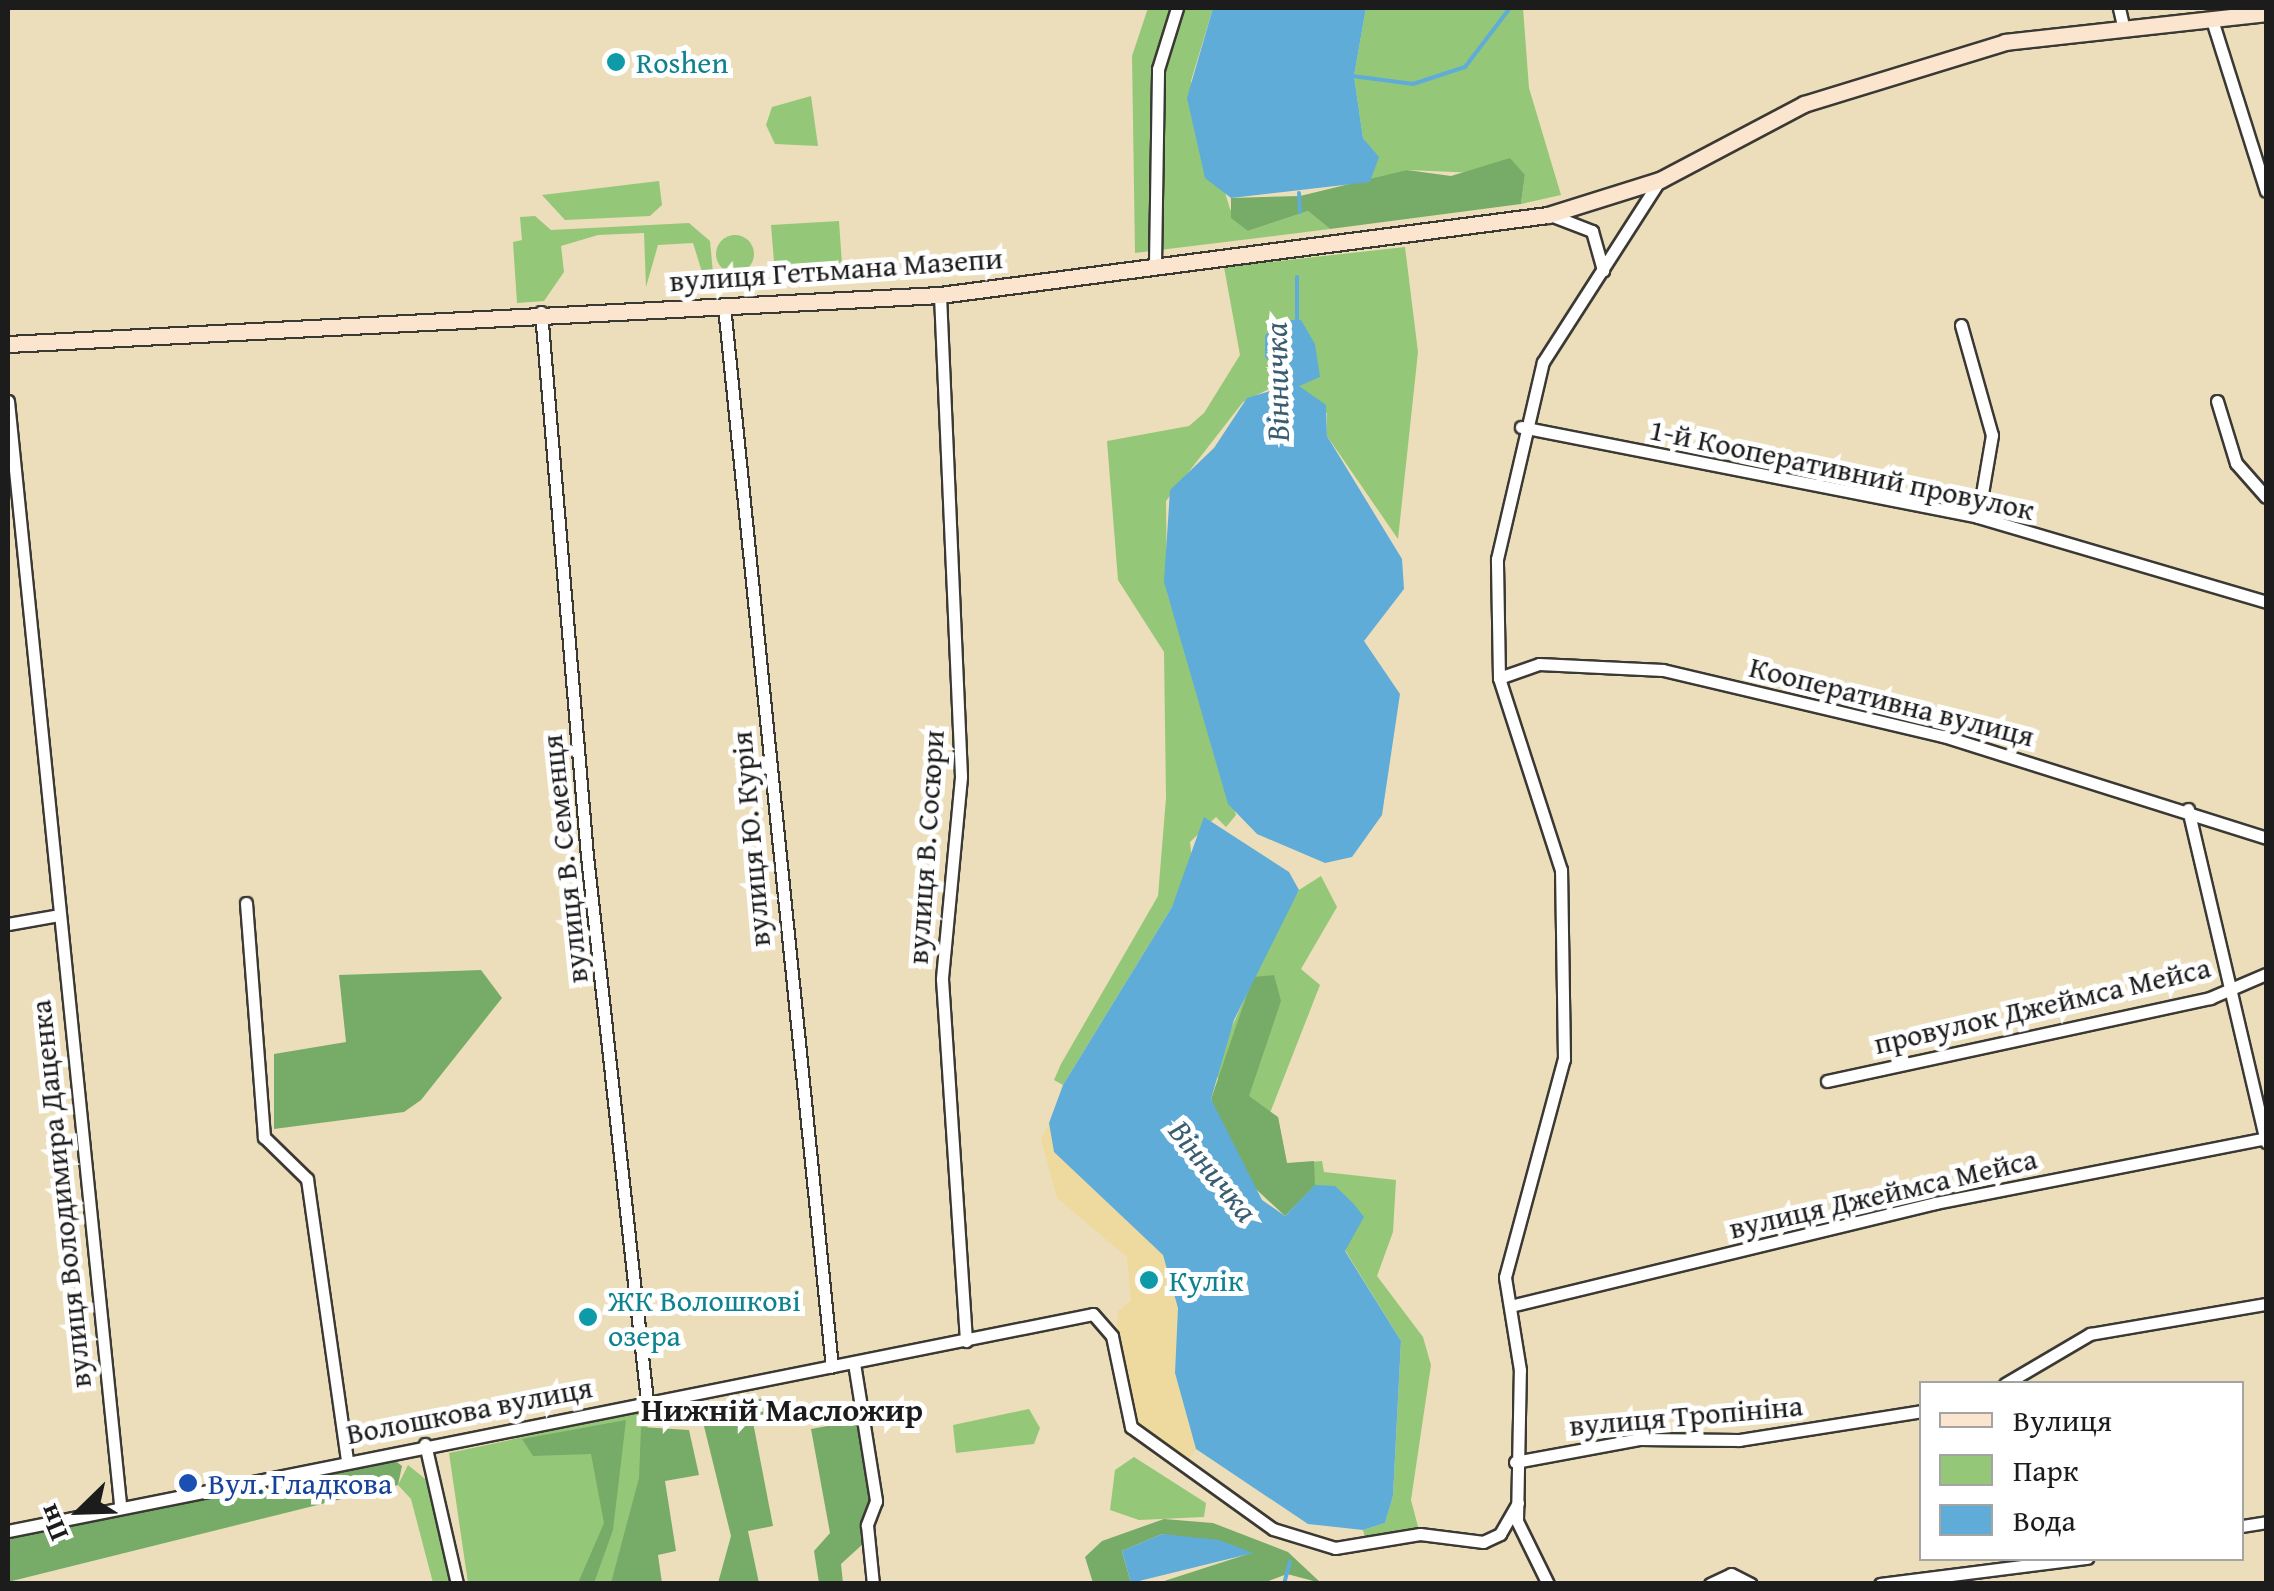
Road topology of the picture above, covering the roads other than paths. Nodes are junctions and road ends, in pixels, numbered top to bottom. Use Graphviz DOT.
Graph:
graph roads {
  1 [pos="1177,8"];
  2 [pos="2120,8"];
  3 [pos="2266,13"];
  4 [pos="2212,20"];
  5 [pos="2123,26"];
  6 [pos="1660,180"];
  7 [pos="2266,191"];
  8 [pos="1548,215"];
  9 [pos="1154,264"];
  10 [pos="1604,270"];
  11 [pos="940,295"];
  12 [pos="724,306"];
  13 [pos="541,312"];
  14 [pos="1961,325"];
  15 [pos="8,344"];
  16 [pos="8,400"];
  17 [pos="2217,401"];
  18 [pos="1521,427"];
  19 [pos="2266,497"];
  20 [pos="1978,517"];
  21 [pos="2266,602"];
  22 [pos="1499,678"];
  23 [pos="2188,809"];
  24 [pos="2266,838"];
  25 [pos="246,903"];
  26 [pos="54,916"];
  27 [pos="8,924"];
  28 [pos="2266,974"];
  29 [pos="2227,988"];
  30 [pos="1827,1081"];
  31 [pos="2266,1141"];
  32 [pos="2266,1304"];
  33 [pos="1514,1305"];
  34 [pos="966,1341"];
  35 [pos="854,1363"];
  36 [pos="832,1367"];
  37 [pos="2010,1381"];
  38 [pos="647,1401"];
  39 [pos="1919,1412"];
  40 [pos="425,1444"];
  41 [pos="347,1460"];
  42 [pos="1515,1462"];
  43 [pos="1518,1503"];
  44 [pos="120,1504"];
  45 [pos="8,1531"];
  46 [pos="2063,1561"];
  47 [pos="458,1584"];
  48 [pos="873,1584"];
  49 [pos="1548,1584"];
  50 [pos="1710,1584"];
  51 [pos="1751,1584"];
  52 [pos="1880,1584"];
  1 -- 9 [label="street"];
  2 -- 5 [label="street"];
  3 -- 4 [label="street, вулиця Гетьмана Мазепи"];
  4 -- 5 [label="street, вулиця Гетьмана Мазепи"];
  4 -- 7 [label="street"];
  5 -- 6 [label="street, вулиця Гетьмана Мазепи"];
  6 -- 8 [label="street, вулиця Гетьмана Мазепи"];
  6 -- 10 [label="street"];
  8 -- 9 [label="street, вулиця Гетьмана Мазепи"];
  8 -- 10 [label="street"];
  9 -- 11 [label="street, вулиця Гетьмана Мазепи"];
  10 -- 18 [label="street"];
  11 -- 12 [label="street, вулиця Гетьмана Мазепи"];
  11 -- 34 [label="street, вулиця В. Сосюри"];
  12 -- 13 [label="street, вулиця Гетьмана Мазепи"];
  12 -- 36 [label="street, вулиця Ю. Курія"];
  13 -- 15 [label="street, вулиця Гетьмана Мазепи"];
  13 -- 38 [label="street, вулиця В. Семенця"];
  14 -- 20 [label="street"];
  16 -- 26 [label="street, вулиця Володимира Даценка"];
  17 -- 19 [label="street"];
  18 -- 20 [label="street, 1-й Кооперативний провулок"];
  18 -- 22 [label="street"];
  20 -- 21 [label="street, 1-й Кооперативний провулок"];
  22 -- 23 [label="street, Кооперативна вулиця"];
  22 -- 33 [label="street"];
  23 -- 24 [label="street, Кооперативна вулиця"];
  23 -- 29 [label="street, вулиця Джеймса Мейса"];
  25 -- 41 [label="street"];
  26 -- 27 [label="street"];
  26 -- 44 [label="street, вулиця Володимира Даценка"];
  28 -- 29 [label="street, провулок Джеймса Мейса"];
  29 -- 30 [label="street, провулок Джеймса Мейса"];
  29 -- 31 [label="street, вулиця Джеймса Мейса"];
  31 -- 33 [label="street, вулиця Джеймса Мейса"];
  32 -- 37 [label="street"];
  33 -- 42 [label="street"];
  34 -- 35 [label="street, Волошкова вулиця"];
  34 -- 43 [label="street, Волошкова вулиця"];
  35 -- 36 [label="street, Волошкова вулиця"];
  35 -- 48 [label="street"];
  36 -- 38 [label="street, Волошкова вулиця"];
  38 -- 40 [label="street, Волошкова вулиця"];
  39 -- 42 [label="street, вулиця Тропініна"];
  40 -- 41 [label="street, Волошкова вулиця"];
  40 -- 47 [label="street"];
  41 -- 44 [label="street, Волошкова вулиця"];
  42 -- 43 [label="street"];
  43 -- 49 [label="street"];
  44 -- 45 [label="street, Волошкова вулиця"];
  46 -- 52 [label="street"];
  50 -- 51 [label="street"];
}
